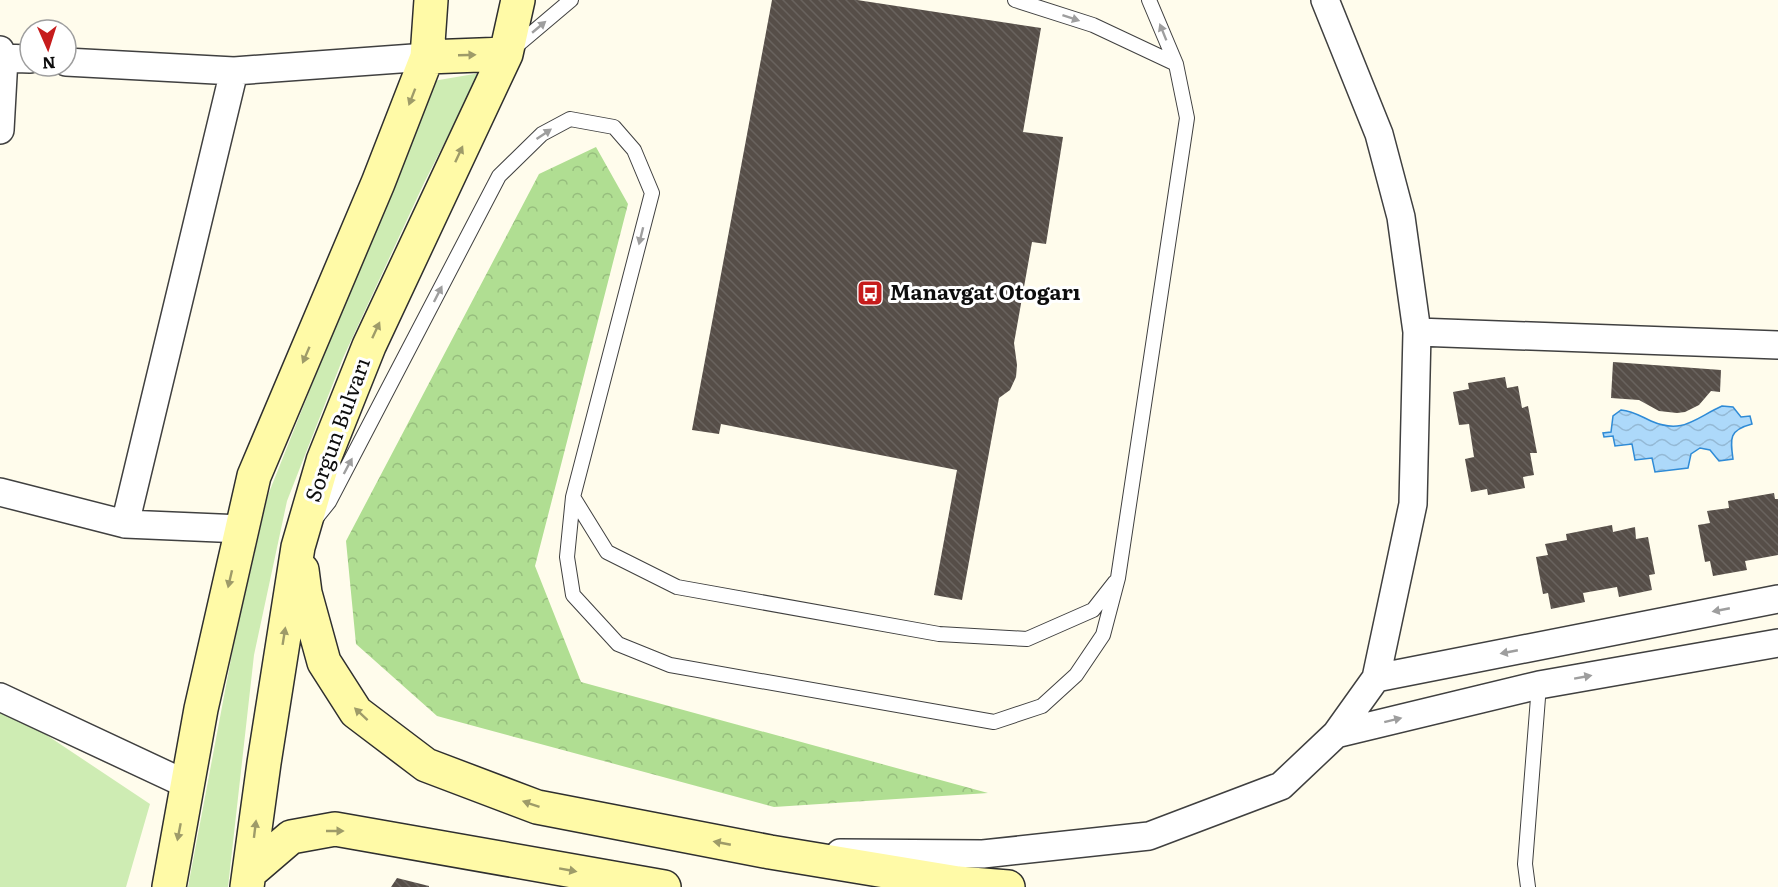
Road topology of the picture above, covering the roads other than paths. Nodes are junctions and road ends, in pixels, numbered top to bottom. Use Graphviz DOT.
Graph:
graph roads {
  1 [pos="431,0"];
  2 [pos="518,0"];
  3 [pos="571,0"];
  4 [pos="1015,0"];
  5 [pos="1149,0"];
  6 [pos="1325,0"];
  7 [pos="506,54"];
  8 [pos="8,56"];
  9 [pos="428,57"];
  10 [pos="78,63"];
  11 [pos="1176,64"];
  12 [pos="234,71"];
  13 [pos="0,130"];
  14 [pos="1417,332"];
  15 [pos="1778,345"];
  16 [pos="0,492"];
  17 [pos="573,497"];
  18 [pos="125,524"];
  19 [pos="242,529"];
  20 [pos="301,540"];
  21 [pos="1118,578"];
  22 [pos="1778,598"];
  23 [pos="1778,643"];
  24 [pos="1376,678"];
  25 [pos="1539,685"];
  26 [pos="0,697"];
  27 [pos="1336,734"];
  28 [pos="188,784"];
  29 [pos="770,852"];
  30 [pos="248,880"];
  31 [pos="169,887"];
  32 [pos="664,887"];
  33 [pos="1008,887"];
  34 [pos="1528,887"];
  1 -- 9 [label="main road"];
  2 -- 7 [label="main road, Sorgun Bulvarı"];
  7 -- 3 [label="lane, one-way"];
  4 -- 11 [label="lane, one-way"];
  11 -- 5 [label="lane, one-way"];
  6 -- 14 [label="street"];
  9 -- 7 [label="main road, one-way"];
  20 -- 7 [label="main road, Sorgun Bulvarı, one-way"];
  8 -- 13 [label="street"];
  9 -- 12 [label="street"];
  9 -- 19 [label="main road, one-way"];
  10 -- 12 [label="street"];
  11 -- 21 [label="lane"];
  12 -- 18 [label="street"];
  14 -- 15 [label="street"];
  14 -- 24 [label="street"];
  16 -- 18 [label="street"];
  20 -- 17 [label="lane, one-way"];
  17 -- 21 [label="lane"];
  17 -- 21 [label="lane"];
  18 -- 19 [label="street"];
  19 -- 28 [label="main road, one-way"];
  29 -- 20 [label="main road, one-way"];
  30 -- 20 [label="main road, Sorgun Bulvarı, one-way"];
  22 -- 24 [label="street, one-way"];
  25 -- 23 [label="street, one-way"];
  24 -- 27 [label="street"];
  27 -- 25 [label="street, one-way"];
  25 -- 34 [label="lane"];
  26 -- 28 [label="street"];
  27 -- 29 [label="street"];
  28 -- 31 [label="main road, one-way"];
  29 -- 33 [label="main road"];
  30 -- 32 [label="main road, one-way"];
}
